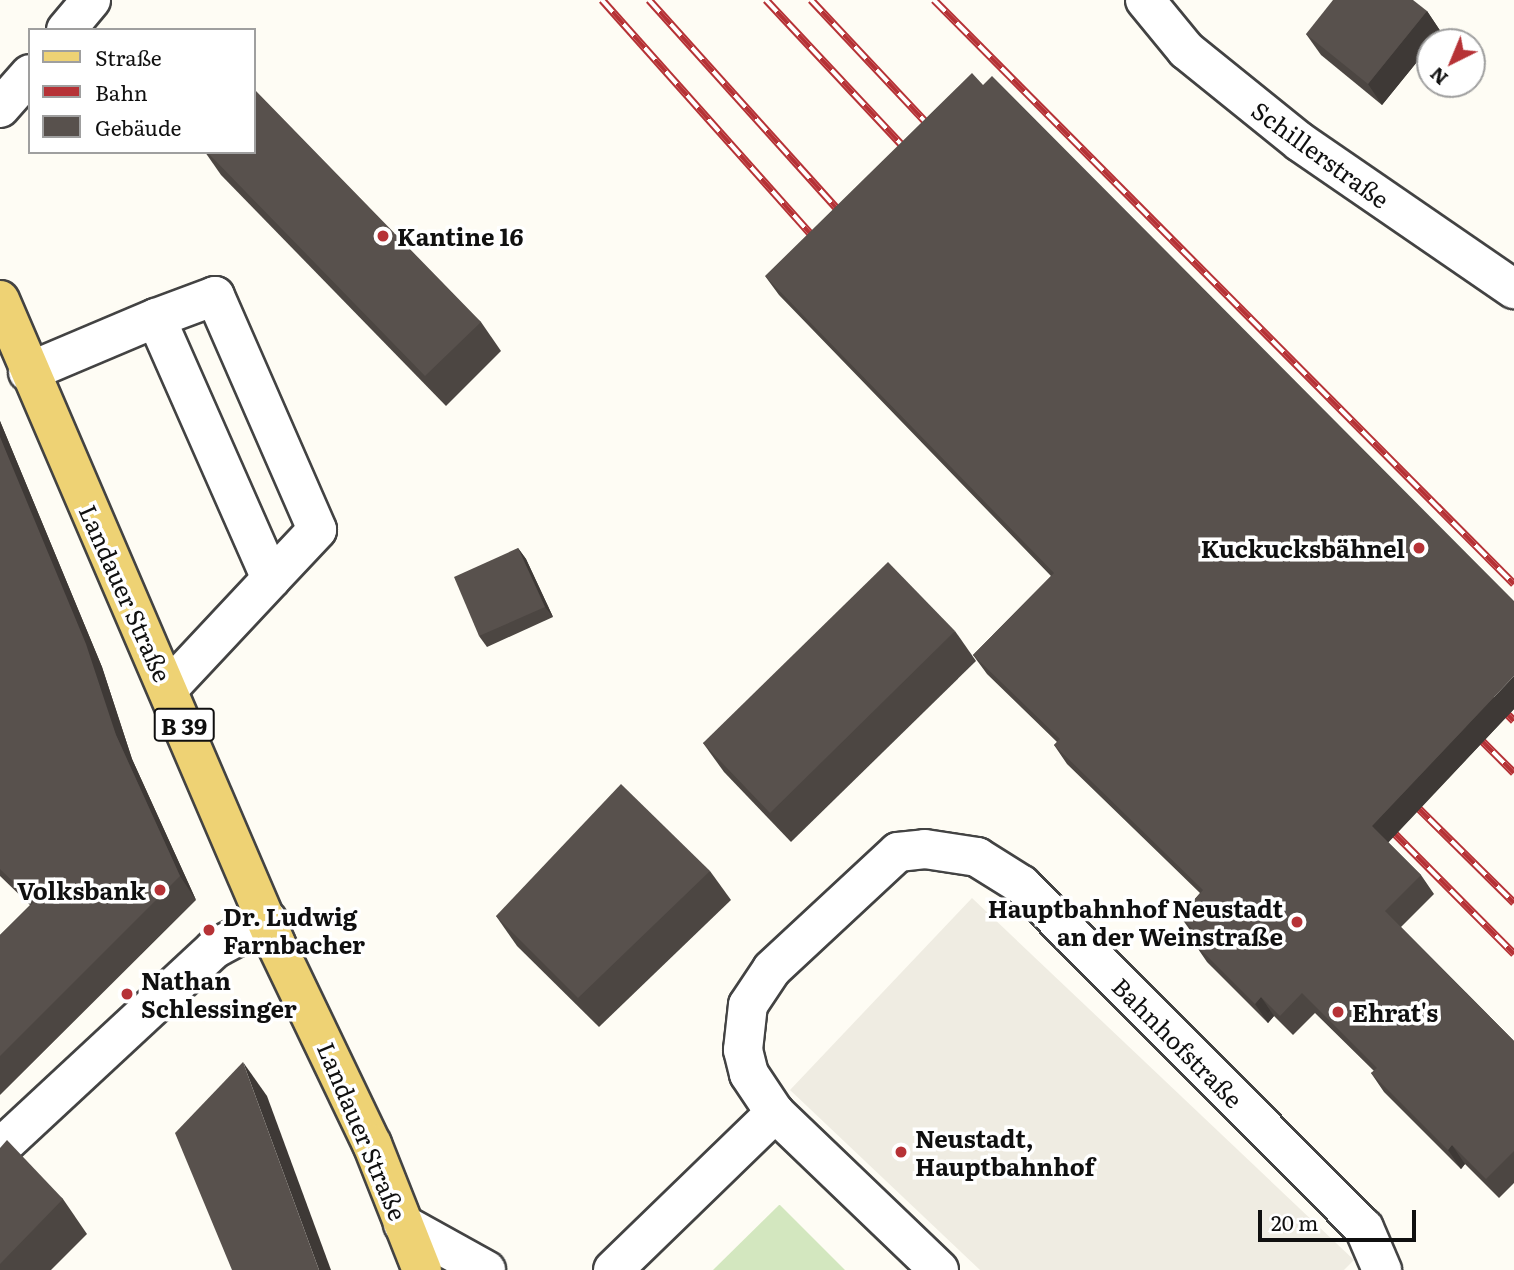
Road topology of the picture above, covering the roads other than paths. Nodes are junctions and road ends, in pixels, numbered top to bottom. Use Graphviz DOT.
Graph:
graph roads {
  1 [pos="91,0"];
  2 [pos="1145,0"];
  3 [pos="68,28"];
  4 [pos="28,76"];
  5 [pos="0,108"];
  6 [pos="1514,289"];
  7 [pos="0,300"];
  8 [pos="156,318"];
  9 [pos="28,372"];
  10 [pos="271,579"];
  11 [pos="169,688"];
  12 [pos="268,920"];
  13 [pos="775,1113"];
  14 [pos="0,1148"];
  15 [pos="403,1224"];
  16 [pos="611,1267"];
  17 [pos="422,1270"];
  18 [pos="486,1270"];
  19 [pos="939,1270"];
  20 [pos="1382,1270"];
  1 -- 3 [label="street"];
  2 -- 6 [label="street, Schillerstraße"];
  4 -- 5 [label="street"];
  7 -- 9 [label="main road, Landauer Straße / B 39"];
  8 -- 9 [label="street"];
  8 -- 10 [label="street"];
  8 -- 10 [label="street"];
  9 -- 11 [label="main road, Landauer Straße / B 39"];
  10 -- 11 [label="street"];
  11 -- 12 [label="main road, Landauer Straße / B 39"];
  12 -- 14 [label="street"];
  12 -- 15 [label="main road, Landauer Straße / B 39"];
  13 -- 16 [label="street"];
  13 -- 19 [label="street, Bahnhofstraße"];
  13 -- 20 [label="street, Bahnhofstraße"];
  15 -- 17 [label="main road, Landauer Straße / B 39"];
  15 -- 18 [label="street"];
}
